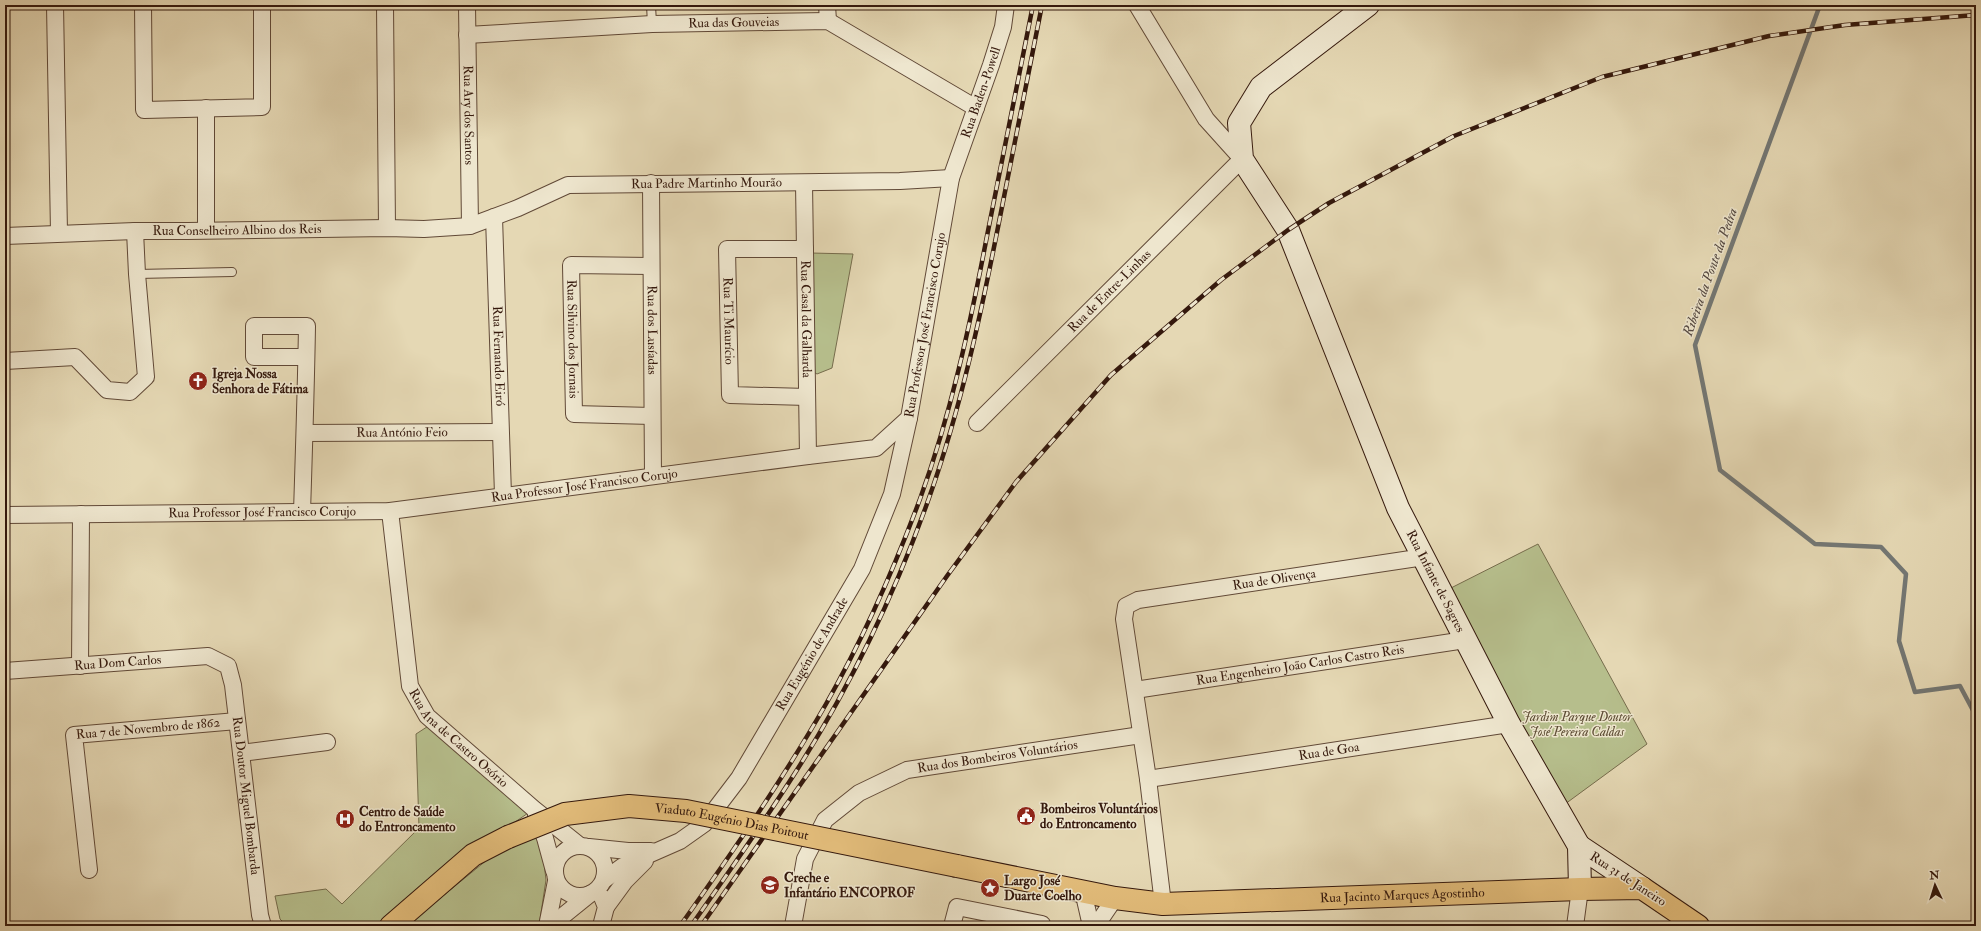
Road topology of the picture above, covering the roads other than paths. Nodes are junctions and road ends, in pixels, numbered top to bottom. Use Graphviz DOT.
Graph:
graph roads {
  1 [pos="55,5"];
  2 [pos="143,5"];
  3 [pos="262,5"];
  4 [pos="385,5"];
  5 [pos="467,5"];
  6 [pos="651,5"];
  7 [pos="1006,5"];
  8 [pos="1137,5"];
  9 [pos="1368,5"];
  10 [pos="828,13"];
  11 [pos="652,24"];
  12 [pos="467,35"];
  13 [pos="206,108"];
  14 [pos="976,108"];
  15 [pos="1242,158"];
  16 [pos="951,178"];
  17 [pos="804,182"];
  18 [pos="651,183"];
  19 [pos="494,217"];
  20 [pos="470,226"];
  21 [pos="387,228"];
  22 [pos="135,230"];
  23 [pos="206,230"];
  24 [pos="59,232"];
  25 [pos="5,236"];
  26 [pos="805,249"];
  27 [pos="651,266"];
  28 [pos="232,272"];
  29 [pos="137,274"];
  30 [pos="306,357"];
  31 [pos="5,361"];
  32 [pos="807,397"];
  33 [pos="652,416"];
  34 [pos="909,418"];
  35 [pos="978,423"];
  36 [pos="500,432"];
  37 [pos="305,433"];
  38 [pos="808,456"];
  39 [pos="653,476"];
  40 [pos="503,495"];
  41 [pos="390,511"];
  42 [pos="302,512"];
  43 [pos="81,514"];
  44 [pos="5,515"];
  45 [pos="1424,557"];
  46 [pos="1465,640"];
  47 [pos="80,666"];
  48 [pos="228,666"];
  49 [pos="5,671"];
  50 [pos="1135,690"];
  51 [pos="237,721"];
  52 [pos="1509,724"];
  53 [pos="1141,735"];
  54 [pos="327,742"];
  55 [pos="241,752"];
  56 [pos="1148,779"];
  57 [pos="534,809"];
  58 [pos="584,846"];
  59 [pos="1579,846"];
  60 [pos="655,851"];
  61 [pos="89,870"];
  62 [pos="555,876"];
  63 [pos="598,887"];
  64 [pos="1642,888"];
  65 [pos="1580,889"];
  66 [pos="1083,892"];
  67 [pos="1115,898"];
  68 [pos="1163,904"];
  69 [pos="606,907"];
  70 [pos="1042,924"];
  71 [pos="263,926"];
  72 [pos="391,926"];
  73 [pos="547,926"];
  74 [pos="556,926"];
  75 [pos="601,926"];
  76 [pos="793,926"];
  77 [pos="952,926"];
  78 [pos="1091,926"];
  79 [pos="1096,926"];
  80 [pos="1575,926"];
  81 [pos="1698,926"];
  1 -- 24 [label="street"];
  2 -- 13 [label="street"];
  3 -- 13 [label="street"];
  4 -- 21 [label="street"];
  5 -- 12 [label="street, Rua Ary dos Santos"];
  6 -- 11 [label="lane"];
  7 -- 14 [label="street, Rua Baden-Powell"];
  8 -- 15 [label="street"];
  9 -- 15 [label="street"];
  10 -- 11 [label="street, Rua das Gouveias"];
  10 -- 14 [label="street, Rua das Gouveias"];
  11 -- 12 [label="street, Rua das Gouveias"];
  12 -- 20 [label="street, Rua Ary dos Santos"];
  13 -- 23 [label="street"];
  14 -- 16 [label="street, Rua Baden-Powell"];
  15 -- 35 [label="street, Rua de Entre-Linhas"];
  15 -- 45 [label="street, Rua Infante de Sagres"];
  16 -- 17 [label="street, Rua Padre Martinho Mourão"];
  16 -- 34 [label="street, Rua Professor José Francisco Corujo"];
  17 -- 18 [label="street, Rua Padre Martinho Mourão"];
  17 -- 26 [label="street, Rua Casal da Galharda"];
  18 -- 19 [label="street, Rua Padre Martinho Mourão"];
  18 -- 27 [label="street, Rua dos Lusíadas"];
  19 -- 20 [label="street, Rua Padre Martinho Mourão"];
  19 -- 36 [label="street, Rua Fernando Eiró"];
  20 -- 21 [label="street, Rua Conselheiro Albino dos Reis"];
  21 -- 23 [label="street, Rua Conselheiro Albino dos Reis"];
  22 -- 23 [label="street, Rua Conselheiro Albino dos Reis"];
  22 -- 24 [label="street, Rua Conselheiro Albino dos Reis"];
  22 -- 29 [label="street"];
  24 -- 25 [label="street, Rua Conselheiro Albino dos Reis"];
  26 -- 32 [label="street, Rua Casal da Galharda"];
  26 -- 32 [label="street, Rua Ti Maurício"];
  27 -- 33 [label="street, Rua dos Lusíadas"];
  27 -- 33 [label="street, Rua Silvino dos Jornais"];
  28 -- 29 [label="lane"];
  29 -- 31 [label="street"];
  30 -- 37 [label="street"];
  32 -- 38 [label="street, Rua Casal da Galharda"];
  33 -- 39 [label="street, Rua dos Lusíadas"];
  34 -- 38 [label="street, Rua Professor José Francisco Corujo"];
  34 -- 60 [label="street, Rua Eugénio de Andrade"];
  36 -- 37 [label="street, Rua António Feio"];
  36 -- 40 [label="street, Rua Fernando Eiró"];
  37 -- 42 [label="street"];
  38 -- 39 [label="street, Rua Professor José Francisco Corujo"];
  39 -- 40 [label="street, Rua Professor José Francisco Corujo"];
  40 -- 41 [label="street, Rua Professor José Francisco Corujo"];
  41 -- 42 [label="street, Rua Professor José Francisco Corujo"];
  41 -- 57 [label="street, Rua Ana de Castro Osório"];
  42 -- 43 [label="street, Rua Professor José Francisco Corujo"];
  43 -- 44 [label="street, Rua Professor José Francisco Corujo"];
  43 -- 47 [label="street"];
  45 -- 46 [label="street, Rua Infante de Sagres"];
  45 -- 50 [label="street, Rua de Olivença"];
  46 -- 50 [label="street, Rua Engenheiro João Carlos Castro Reis"];
  46 -- 52 [label="street, Rua Infante de Sagres"];
  47 -- 48 [label="street, Rua Dom Carlos"];
  47 -- 49 [label="street, Rua Dom Carlos"];
  48 -- 51 [label="street, Rua Doutor Miguel Bombarda"];
  50 -- 53 [label="street"];
  51 -- 55 [label="street, Rua Doutor Miguel Bombarda"];
  51 -- 61 [label="street, Rua 7 de Novembro de 1862"];
  52 -- 56 [label="street, Rua de Goa"];
  52 -- 59 [label="street, Rua Infante de Sagres"];
  53 -- 56 [label="street"];
  53 -- 76 [label="street, Rua dos Bombeiros Voluntários"];
  54 -- 55 [label="street"];
  55 -- 71 [label="street, Rua Doutor Miguel Bombarda"];
  56 -- 68 [label="street"];
  57 -- 58 [label="street, Rua Ana de Castro Osório"];
  57 -- 62 [label="street, Rua Ana de Castro Osório"];
  58 -- 60 [label="street, Rua Eugénio de Andrade"];
  58 -- 62 [label="street"];
  58 -- 63 [label="street"];
  59 -- 64 [label="street, Rua 31 de Janeiro"];
  59 -- 65 [label="street, Rua Infante de Sagres"];
  60 -- 63 [label="street, Rua Eugénio de Andrade"];
  60 -- 69 [label="street, Rua Eugénio de Andrade"];
  62 -- 63 [label="street"];
  62 -- 73 [label="street"];
  63 -- 69 [label="street"];
  63 -- 74 [label="street, Rua Eugénio de Andrade"];
  64 -- 65 [label="main road, Rua Jacinto Marques Agostinho"];
  64 -- 81 [label="main road, Rua 31 de Janeiro"];
  65 -- 68 [label="main road, Rua Jacinto Marques Agostinho"];
  65 -- 80 [label="street, Rua Infante de Sagres"];
  66 -- 67 [label="main road, Rua Jacinto Marques Agostinho"];
  66 -- 72 [label="main road, Viaduto Eugénio Dias Poitout, bridge"];
  66 -- 78 [label="street"];
  67 -- 68 [label="main road, Rua Jacinto Marques Agostinho"];
  67 -- 79 [label="street"];
  69 -- 75 [label="street"];
  70 -- 77 [label="street"];
}
